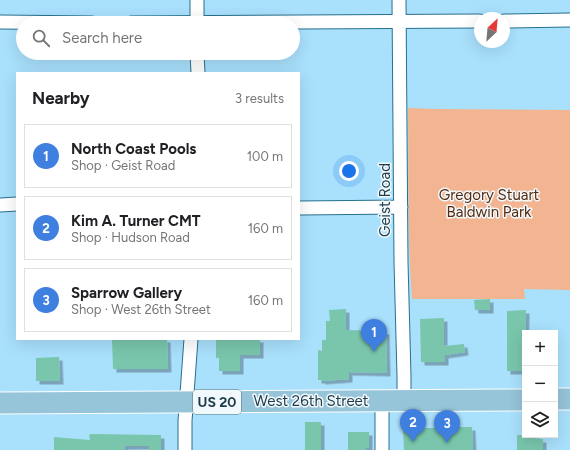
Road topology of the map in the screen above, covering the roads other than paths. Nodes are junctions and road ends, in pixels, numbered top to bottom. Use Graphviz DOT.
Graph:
graph roads {
  1 [pos="197,0"];
  2 [pos="399,0"];
  3 [pos="197,16"];
  4 [pos="510,20"];
  5 [pos="570,20"];
  6 [pos="300,21"];
  7 [pos="400,21"];
  8 [pos="474,21"];
  9 [pos="0,22"];
  10 [pos="16,22"];
  11 [pos="197,60"];
  12 [pos="198,72"];
  13 [pos="16,204"];
  14 [pos="0,205"];
  15 [pos="401,207"];
  16 [pos="300,208"];
  17 [pos="191,340"];
  18 [pos="570,399"];
  19 [pos="404,400"];
  20 [pos="522,400"];
  21 [pos="558,400"];
  22 [pos="382,401"];
  23 [pos="186,402"];
  24 [pos="0,403"];
  25 [pos="185,450"];
  26 [pos="382,450"];
  1 -- 3 [label="street"];
  2 -- 7 [label="street, Geist Road"];
  4 -- 5 [label="street"];
  6 -- 7 [label="street"];
  7 -- 8 [label="street"];
  7 -- 15 [label="street, Geist Road"];
  9 -- 10 [label="street"];
  11 -- 12 [label="street"];
  13 -- 14 [label="street"];
  15 -- 16 [label="street"];
  15 -- 19 [label="street, Geist Road"];
  17 -- 23 [label="street"];
  18 -- 21 [label="main road"];
  19 -- 20 [label="main road, West 26th Street / US 20"];
  19 -- 22 [label="main road, West 26th Street / US 20"];
  22 -- 23 [label="main road, West 26th Street / US 20"];
  22 -- 26 [label="street"];
  23 -- 24 [label="main road, West 26th Street / US 20"];
  23 -- 25 [label="street"];
}
